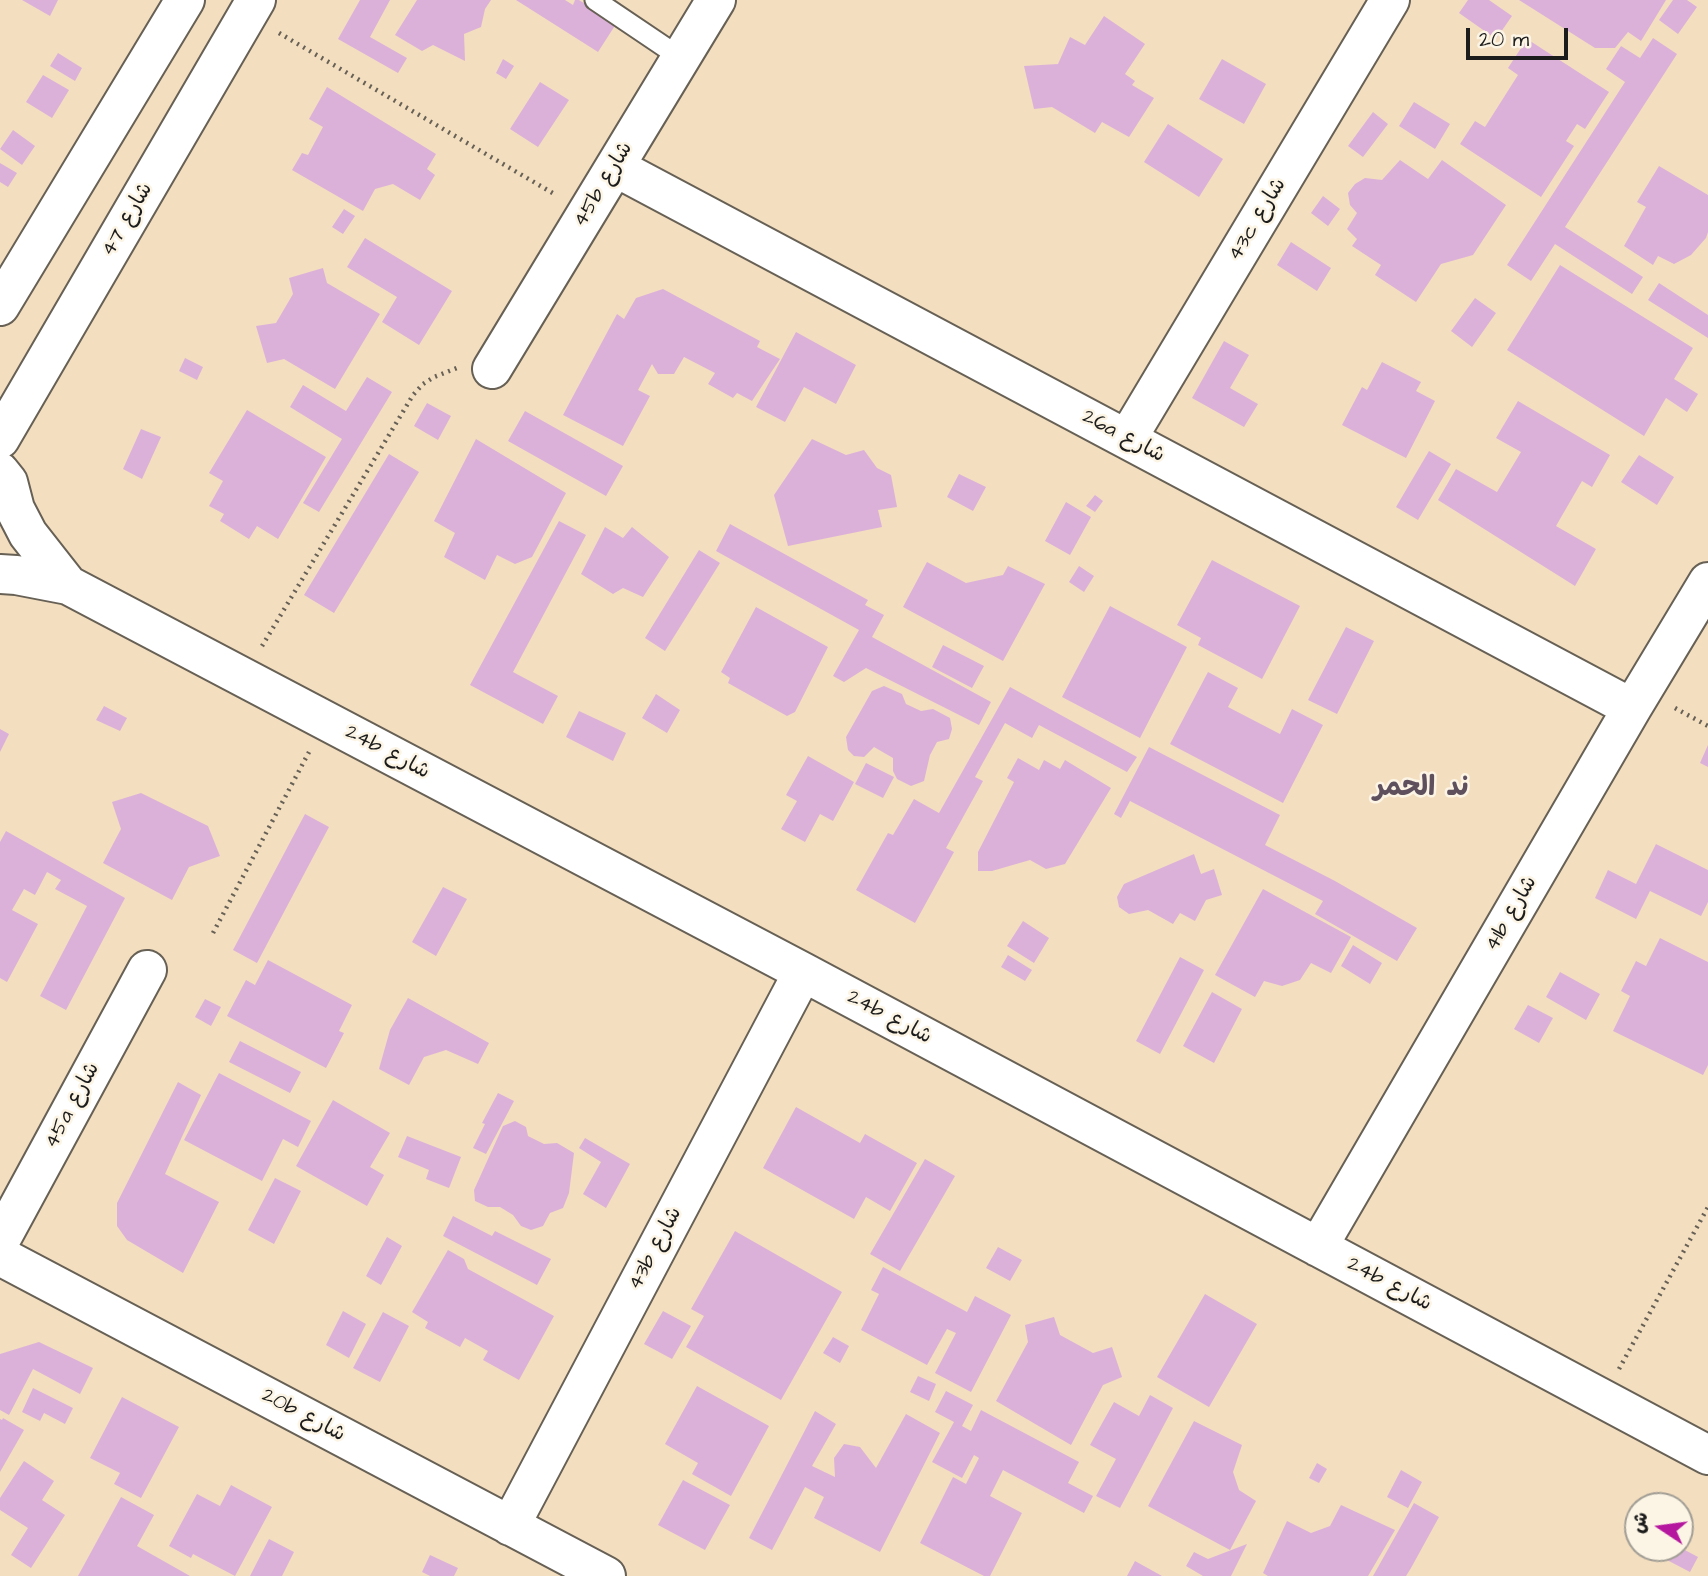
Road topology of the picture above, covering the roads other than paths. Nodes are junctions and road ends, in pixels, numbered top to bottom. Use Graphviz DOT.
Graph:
graph roads {
  1 [pos="185,0"];
  2 [pos="595,0"];
  3 [pos="716,0"];
  4 [pos="1390,0"];
  5 [pos="252,7"];
  6 [pos="681,58"];
  7 [pos="615,167"];
  8 [pos="0,306"];
  9 [pos="497,362"];
  10 [pos="0,439"];
  11 [pos="1127,439"];
  12 [pos="0,472"];
  13 [pos="0,574"];
  14 [pos="1708,582"];
  15 [pos="68,585"];
  16 [pos="1632,708"];
  17 [pos="147,970"];
  18 [pos="803,972"];
  19 [pos="0,1241"];
  20 [pos="1318,1247"];
  21 [pos="0,1256"];
  22 [pos="1708,1455"];
  23 [pos="510,1526"];
  24 [pos="606,1576"];
  1 -- 8 [label="street"];
  2 -- 6 [label="lane"];
  3 -- 6 [label="street, 45b شارع"];
  4 -- 11 [label="street, 43c شارع"];
  5 -- 10 [label="street, شارع 47"];
  6 -- 7 [label="street, 45b شارع"];
  7 -- 9 [label="street, 45b شارع"];
  7 -- 11 [label="street, 26a شارع"];
  11 -- 16 [label="street, 26a شارع"];
  12 -- 15 [label="street, 24b شارع"];
  13 -- 15 [label="street, 24b شارع"];
  14 -- 16 [label="street, 41b شارع"];
  15 -- 18 [label="street, 24b شارع"];
  16 -- 20 [label="street, 41b شارع"];
  17 -- 19 [label="street, 45a شارع"];
  18 -- 20 [label="street, 24b شارع"];
  18 -- 23 [label="street, 43b شارع"];
  20 -- 22 [label="street, 24b شارع"];
  21 -- 23 [label="street, 20b شارع"];
  23 -- 24 [label="street, 20b شارع"];
}
